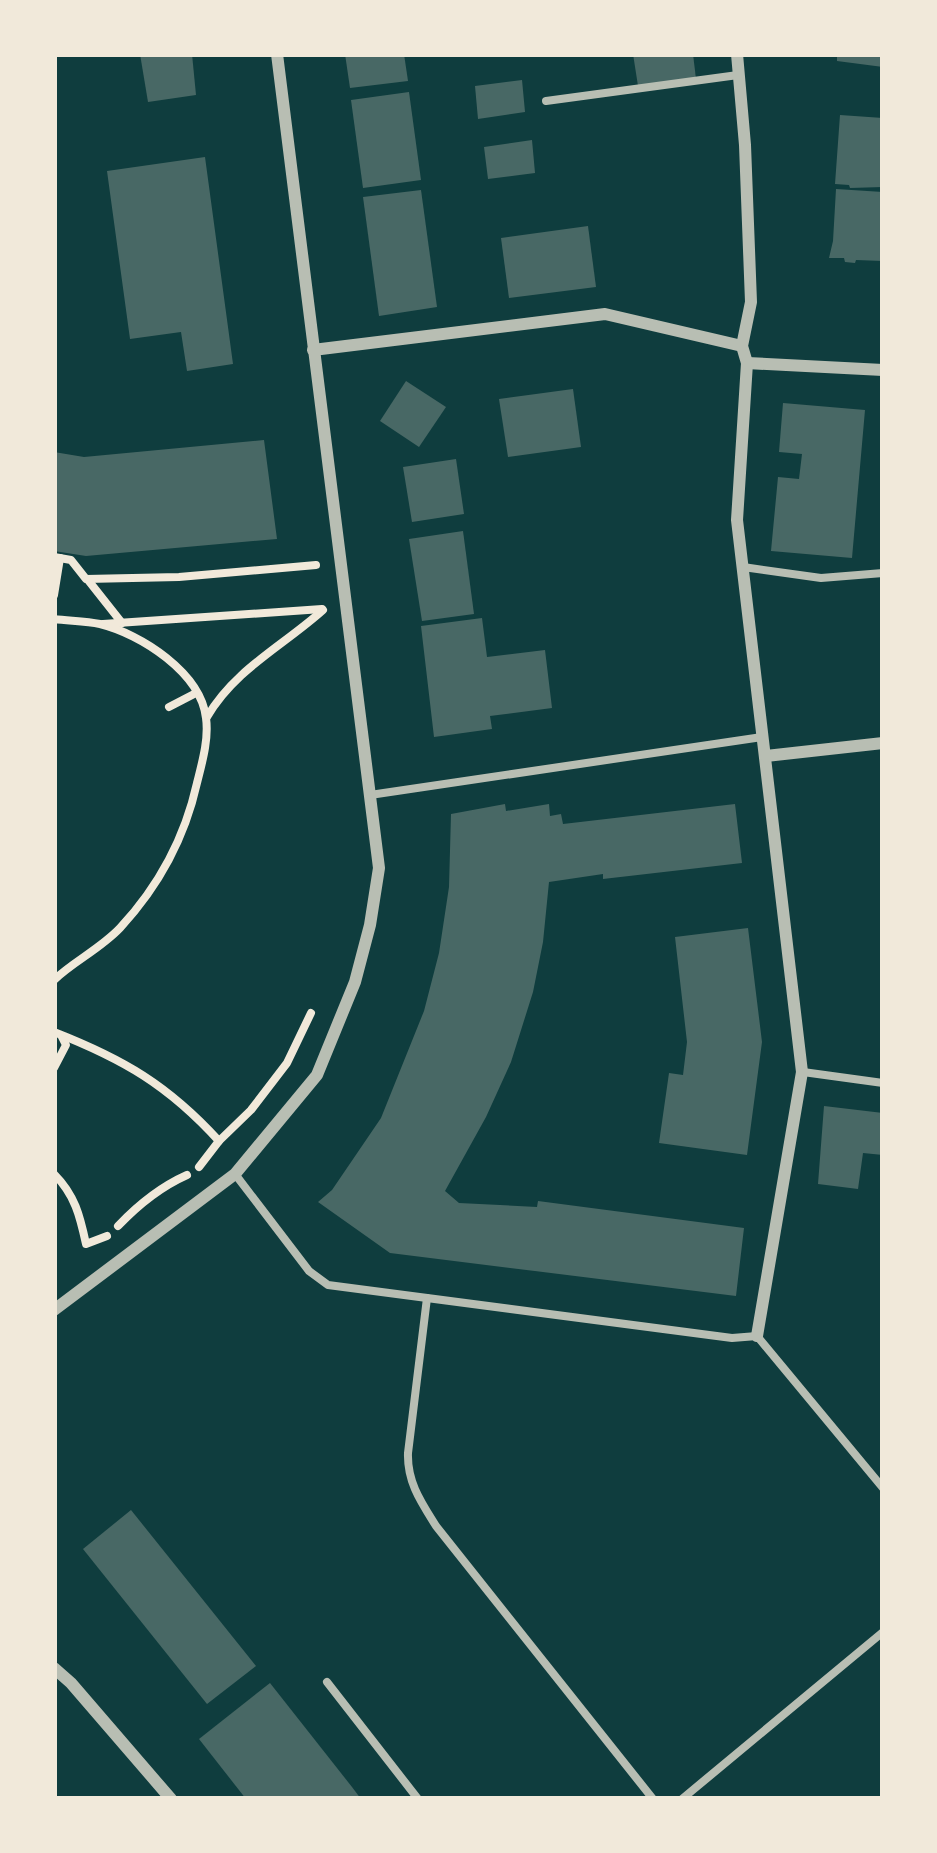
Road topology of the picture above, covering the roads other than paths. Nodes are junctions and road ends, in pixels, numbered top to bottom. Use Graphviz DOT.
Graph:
graph roads {
  1 [pos="277,54"];
  2 [pos="737,54"];
  3 [pos="739,75"];
  4 [pos="546,101"];
  5 [pos="742,346"];
  6 [pos="314,350"];
  7 [pos="747,363"];
  8 [pos="883,370"];
  9 [pos="743,566"];
  10 [pos="883,573"];
  11 [pos="762,737"];
  12 [pos="883,743"];
  13 [pos="766,756"];
  14 [pos="370,795"];
  15 [pos="802,1072"];
  16 [pos="883,1083"];
  17 [pos="235,1174"];
  18 [pos="427,1298"];
  19 [pos="54,1310"];
  20 [pos="757,1336"];
  21 [pos="883,1488"];
  22 [pos="883,1632"];
  23 [pos="54,1668"];
  24 [pos="327,1682"];
  25 [pos="171,1799"];
  26 [pos="418,1799"];
  27 [pos="652,1799"];
  28 [pos="682,1799"];
  1 -- 6 [label="street"];
  2 -- 3 [label="street"];
  3 -- 4 [label="lane"];
  3 -- 5 [label="street"];
  5 -- 6 [label="street"];
  5 -- 7 [label="street"];
  6 -- 14 [label="street"];
  7 -- 8 [label="street"];
  7 -- 9 [label="street"];
  9 -- 10 [label="lane"];
  9 -- 11 [label="street"];
  11 -- 13 [label="street"];
  11 -- 14 [label="lane"];
  12 -- 13 [label="street"];
  13 -- 15 [label="street"];
  14 -- 17 [label="street"];
  15 -- 16 [label="lane"];
  15 -- 20 [label="street"];
  17 -- 18 [label="lane"];
  17 -- 19 [label="street"];
  18 -- 20 [label="lane"];
  18 -- 27 [label="lane"];
  20 -- 21 [label="lane"];
  22 -- 28 [label="lane"];
  23 -- 25 [label="street"];
  24 -- 26 [label="lane"];
}
